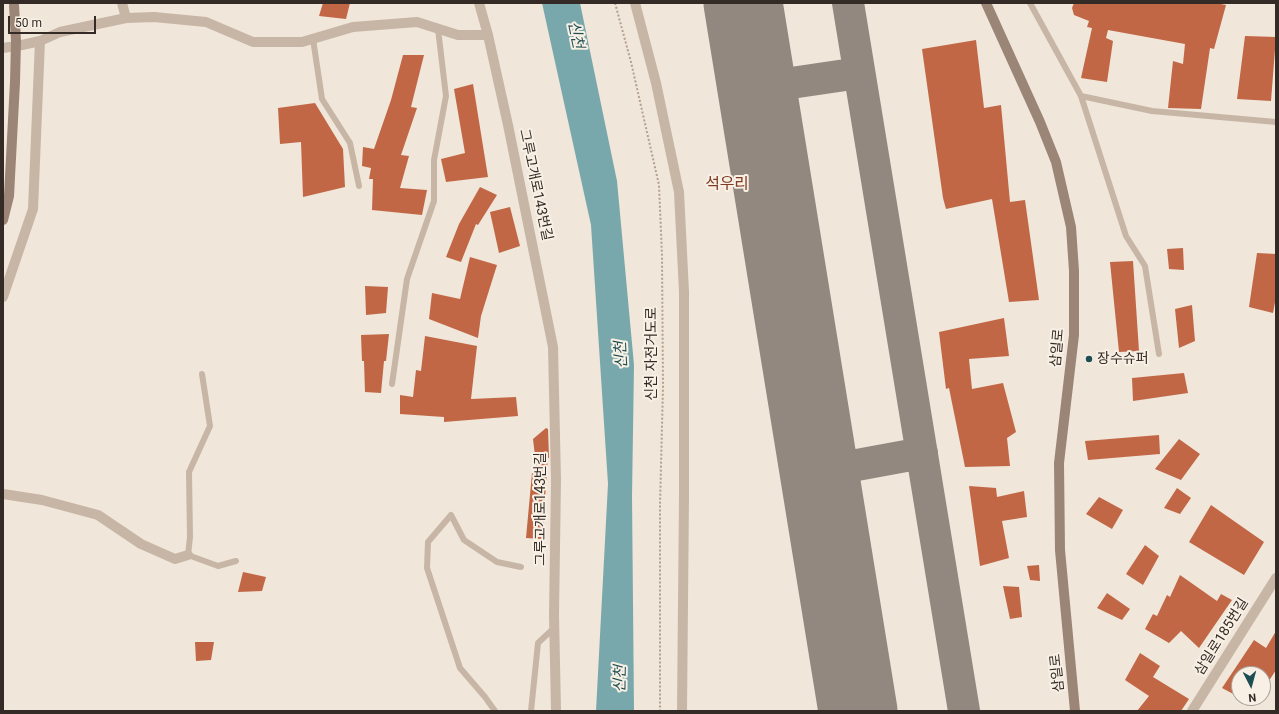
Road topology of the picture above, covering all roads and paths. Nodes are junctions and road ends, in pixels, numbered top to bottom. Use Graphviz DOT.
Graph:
graph roads {
  1 [pos="122,3"];
  2 [pos="479,3"];
  3 [pos="615,3"];
  4 [pos="635,3"];
  5 [pos="986,3"];
  6 [pos="1030,3"];
  7 [pos="14,4"];
  8 [pos="126,18"];
  9 [pos="438,29"];
  10 [pos="488,36"];
  11 [pos="314,39"];
  12 [pos="40,40"];
  13 [pos="3,48"];
  14 [pos="1081,96"];
  15 [pos="1276,122"];
  16 [pos="359,186"];
  17 [pos="3,220"];
  18 [pos="3,297"];
  19 [pos="1159,354"];
  20 [pos="202,374"];
  21 [pos="392,384"];
  22 [pos="3,494"];
  23 [pos="188,555"];
  24 [pos="236,562"];
  25 [pos="521,567"];
  26 [pos="1276,578"];
  27 [pos="554,628"];
  28 [pos="491,708"];
  29 [pos="495,711"];
  30 [pos="531,711"];
  31 [pos="556,711"];
  32 [pos="660,711"];
  33 [pos="682,711"];
  34 [pos="1075,711"];
  35 [pos="1192,711"];
  1 -- 8 [label="street"];
  2 -- 10 [label="street, 그루고개로143번길"];
  3 -- 32 [label="path, 신천 자전거도로"];
  4 -- 33 [label="street"];
  5 -- 34 [label="main road, 삼일로"];
  6 -- 14 [label="lane"];
  7 -- 17 [label="main road, bridge"];
  8 -- 11 [label="street"];
  8 -- 12 [label="street"];
  9 -- 10 [label="street"];
  9 -- 11 [label="street"];
  9 -- 21 [label="lane"];
  10 -- 27 [label="street, 그루고개로143번길"];
  11 -- 16 [label="lane"];
  12 -- 13 [label="street"];
  12 -- 18 [label="street"];
  14 -- 15 [label="lane"];
  14 -- 19 [label="lane"];
  20 -- 23 [label="lane"];
  22 -- 23 [label="street"];
  23 -- 24 [label="lane"];
  25 -- 28 [label="lane"];
  26 -- 35 [label="street, 삼일로185번길"];
  27 -- 30 [label="lane"];
  27 -- 31 [label="street, 그루고개로143번길"];
  28 -- 29 [label="lane"];
}
